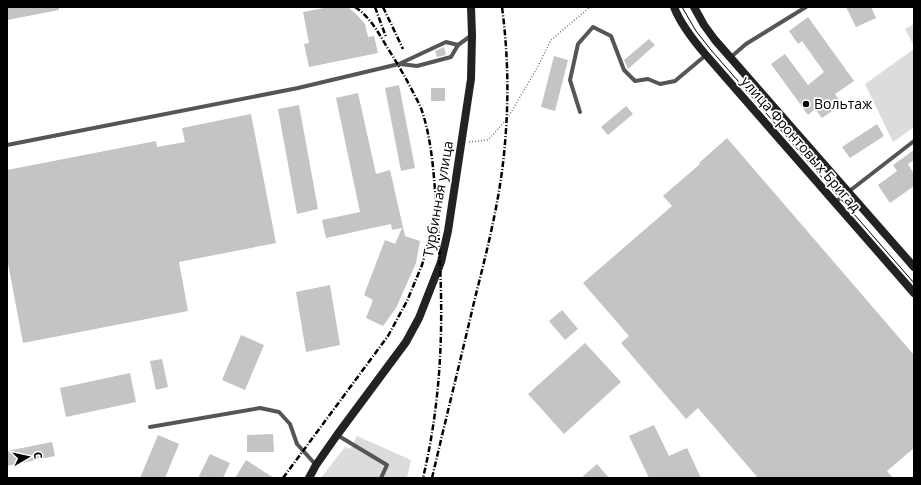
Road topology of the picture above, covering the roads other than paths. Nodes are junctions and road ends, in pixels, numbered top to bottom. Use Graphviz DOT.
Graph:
graph roads {
  1 [pos="471,7"];
  2 [pos="674,7"];
  3 [pos="694,7"];
  4 [pos="806,7"];
  5 [pos="472,35"];
  6 [pos="458,45"];
  7 [pos="706,55"];
  8 [pos="731,57"];
  9 [pos="398,64"];
  10 [pos="580,112"];
  11 [pos="914,141"];
  12 [pos="7,145"];
  13 [pos="848,192"];
  14 [pos="834,203"];
  15 [pos="914,267"];
  16 [pos="914,293"];
  17 [pos="150,427"];
  18 [pos="337,435"];
  19 [pos="316,465"];
  20 [pos="309,478"];
  21 [pos="381,478"];
  1 -- 5 [label="main road, Турбинная улица"];
  2 -- 7 [label="main road, улица Фронтовых Бригад"];
  3 -- 8 [label="main road, улица Фронтовых Бригад"];
  4 -- 8 [label="lane"];
  5 -- 6 [label="lane"];
  5 -- 18 [label="main road, Турбинная улица"];
  6 -- 9 [label="lane"];
  6 -- 9 [label="lane"];
  7 -- 10 [label="lane"];
  7 -- 14 [label="main road, улица Фронтовых Бригад"];
  8 -- 13 [label="main road, улица Фронтовых Бригад"];
  9 -- 12 [label="lane"];
  11 -- 13 [label="lane"];
  13 -- 14 [label="lane"];
  13 -- 15 [label="main road, улица Фронтовых Бригад"];
  14 -- 16 [label="main road, улица Фронтовых Бригад"];
  17 -- 19 [label="lane"];
  18 -- 19 [label="main road, Турбинная улица"];
  18 -- 21 [label="lane"];
  19 -- 20 [label="main road, Турбинная улица"];
}
